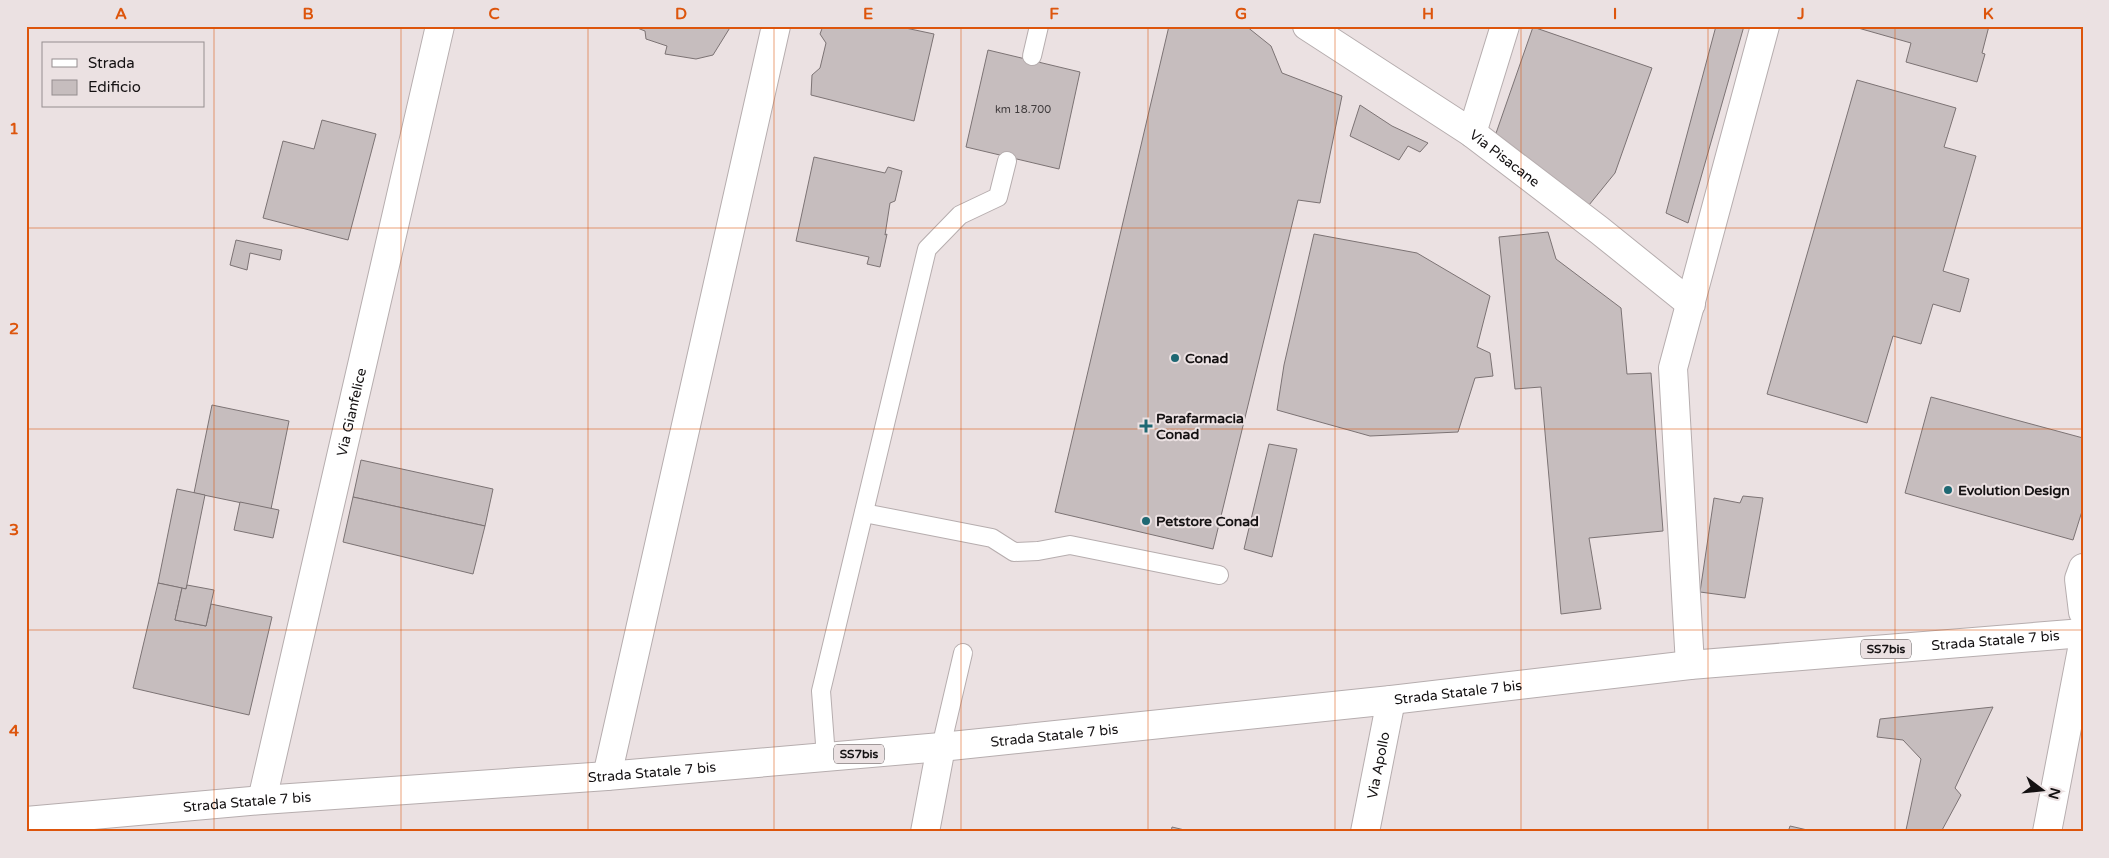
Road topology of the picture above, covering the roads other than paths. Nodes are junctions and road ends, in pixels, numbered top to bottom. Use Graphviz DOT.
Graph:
graph roads {
  1 [pos="440,26"];
  2 [pos="776,26"];
  3 [pos="1040,26"];
  4 [pos="1308,26"];
  5 [pos="1505,26"];
  6 [pos="1765,26"];
  7 [pos="1032,56"];
  8 [pos="1472,133"];
  9 [pos="1007,161"];
  10 [pos="1691,304"];
  11 [pos="864,513"];
  12 [pos="2083,568"];
  13 [pos="1219,575"];
  14 [pos="2083,612"];
  15 [pos="2083,633"];
  16 [pos="2083,644"];
  17 [pos="963,653"];
  18 [pos="1690,665"];
  19 [pos="1391,700"];
  20 [pos="941,747"];
  21 [pos="826,757"];
  22 [pos="607,776"];
  23 [pos="262,800"];
  24 [pos="26,821"];
  25 [pos="925,832"];
  26 [pos="1365,832"];
  27 [pos="2047,832"];
  1 -- 23 [label="street, Via Gianfelice"];
  2 -- 22 [label="street"];
  3 -- 7 [label="lane"];
  4 -- 8 [label="street, Via Pisacane"];
  5 -- 8 [label="street"];
  6 -- 10 [label="street"];
  8 -- 10 [label="street, Via Pisacane"];
  9 -- 11 [label="lane"];
  10 -- 18 [label="street"];
  11 -- 13 [label="lane"];
  11 -- 21 [label="lane"];
  12 -- 14 [label="street"];
  15 -- 18 [label="street, Strada Statale 7 bis / SS7bis"];
  16 -- 27 [label="street"];
  17 -- 20 [label="lane"];
  18 -- 19 [label="street, Strada Statale 7 bis / SS7bis"];
  19 -- 20 [label="street, Strada Statale 7 bis / SS7bis"];
  19 -- 26 [label="street, Via Apollo"];
  20 -- 21 [label="street, Strada Statale 7 bis / SS7bis"];
  20 -- 25 [label="street"];
  21 -- 22 [label="street, Strada Statale 7 bis / SS7bis"];
  22 -- 23 [label="street, Strada Statale 7 bis / SS7bis"];
  23 -- 24 [label="street, Strada Statale 7 bis / SS7bis"];
}
